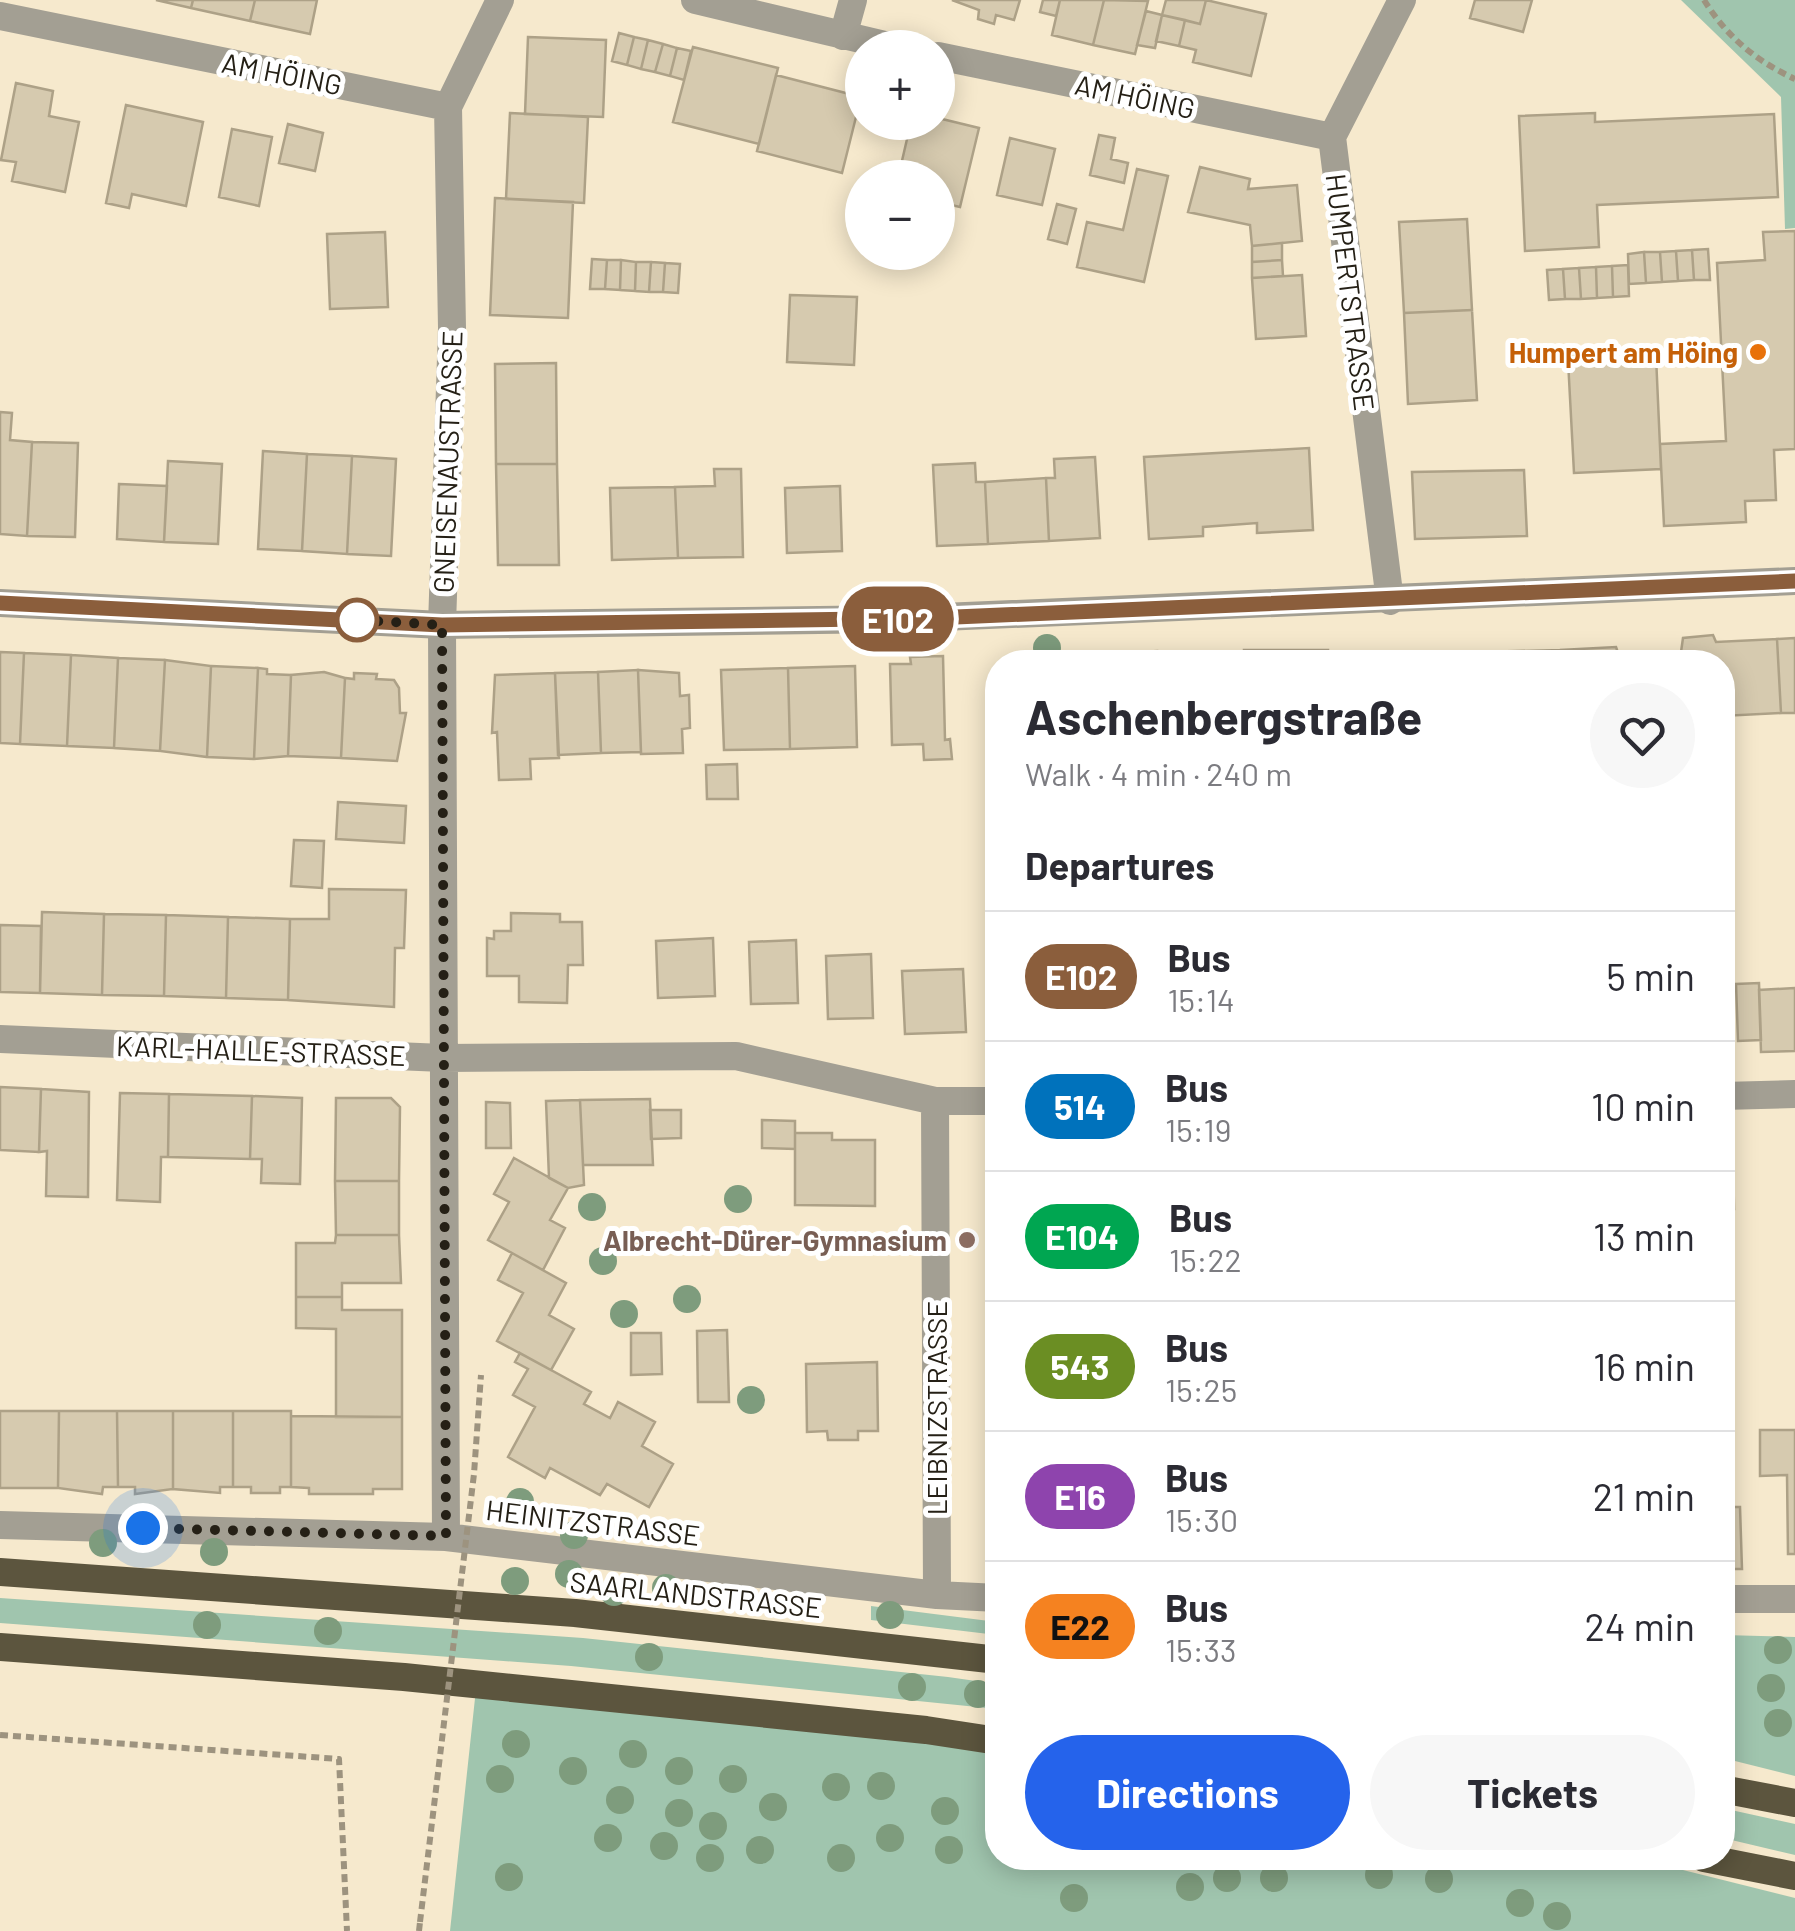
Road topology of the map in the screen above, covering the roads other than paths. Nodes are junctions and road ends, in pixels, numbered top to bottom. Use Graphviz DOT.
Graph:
graph roads {
  1 [pos="500,0"];
  2 [pos="695,0"];
  3 [pos="853,0"];
  4 [pos="1402,0"];
  5 [pos="0,16"];
  6 [pos="843,36"];
  7 [pos="955,59"];
  8 [pos="448,107"];
  9 [pos="1332,137"];
  10 [pos="1795,580"];
  11 [pos="1390,601"];
  12 [pos="0,602"];
  13 [pos="442,625"];
  14 [pos="0,1039"];
  15 [pos="443,1058"];
  16 [pos="1795,1094"];
  17 [pos="1735,1096"];
  18 [pos="935,1101"];
  19 [pos="985,1101"];
  20 [pos="0,1525"];
  21 [pos="446,1536"];
  22 [pos="0,1572"];
  23 [pos="937,1596"];
  24 [pos="985,1598"];
  25 [pos="1735,1599"];
  26 [pos="1795,1599"];
  27 [pos="0,1647"];
  28 [pos="985,1659"];
  29 [pos="985,1739"];
  30 [pos="1735,1791"];
  31 [pos="1795,1803"];
  32 [pos="1735,1864"];
  33 [pos="1795,1876"];
  1 -- 8 [label="street"];
  2 -- 6 [label="street"];
  3 -- 6 [label="street"];
  4 -- 9 [label="street, HUMPERTSTRASSE"];
  5 -- 8 [label="street, AM HÖING"];
  7 -- 9 [label="street, AM HÖING"];
  8 -- 13 [label="street, GNEISENAUSTRASSE"];
  9 -- 11 [label="street, HUMPERTSTRASSE"];
  10 -- 11 [label="street"];
  11 -- 13 [label="street"];
  12 -- 13 [label="street"];
  13 -- 15 [label="street, GNEISENAUSTRASSE"];
  14 -- 15 [label="street, KARL-HALLE-STRASSE"];
  15 -- 18 [label="street, KARL-HALLE-STRASSE"];
  15 -- 21 [label="street, GNEISENAUSTRASSE"];
  16 -- 17 [label="street"];
  18 -- 19 [label="street, KARL-HALLE-STRASSE"];
  18 -- 23 [label="street, LEIBNIZSTRASSE"];
  20 -- 21 [label="street, HEINITZSTRASSE"];
  21 -- 23 [label="street, HEINITZSTRASSE"];
  22 -- 28 [label="highway, SAARLANDSTRASSE"];
  23 -- 24 [label="street, HEINITZSTRASSE"];
  25 -- 26 [label="street"];
  27 -- 29 [label="highway"];
  30 -- 31 [label="highway"];
  32 -- 33 [label="highway"];
}
